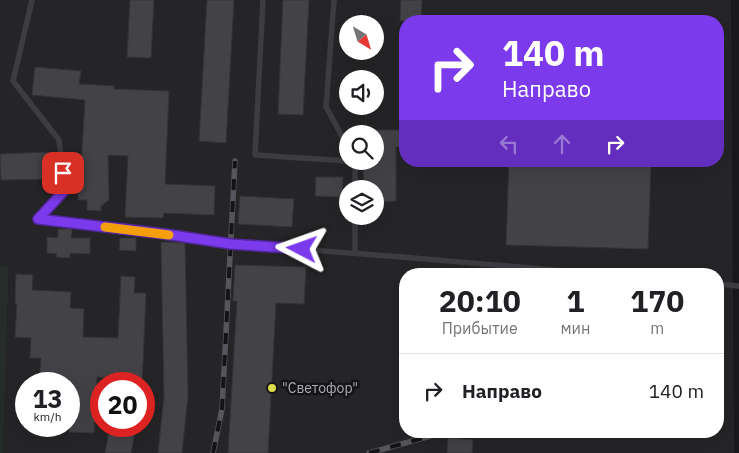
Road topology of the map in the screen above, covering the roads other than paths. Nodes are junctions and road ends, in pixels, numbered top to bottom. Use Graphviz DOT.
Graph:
graph roads {
  1 [pos="32,0"];
  2 [pos="264,0"];
  3 [pos="334,0"];
  4 [pos="339,131"];
  5 [pos="339,160"];
  6 [pos="355,225"];
  7 [pos="355,253"];
  8 [pos="530,268"];
  9 [pos="724,285"];
  10 [pos="739,286"];
  1 -- 7 [label="lane"];
  2 -- 5 [label="lane"];
  3 -- 4 [label="lane"];
  6 -- 7 [label="lane"];
  7 -- 8 [label="lane"];
  9 -- 10 [label="lane"];
}
